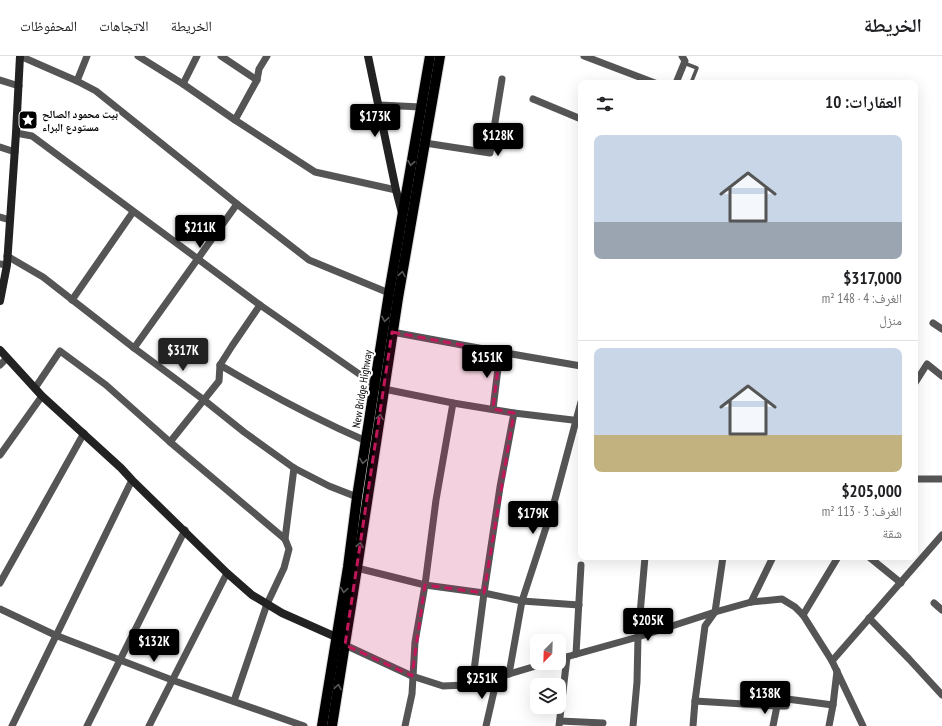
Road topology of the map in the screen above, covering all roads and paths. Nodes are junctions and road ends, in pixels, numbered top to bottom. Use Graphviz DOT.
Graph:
graph roads {
  1 [pos="20,56"];
  2 [pos="87,56"];
  3 [pos="138,56"];
  4 [pos="197,56"];
  5 [pos="221,56"];
  6 [pos="267,56"];
  7 [pos="368,56"];
  8 [pos="430,56"];
  9 [pos="440,56"];
  10 [pos="584,56"];
  11 [pos="683,60"];
  12 [pos="502,79"];
  13 [pos="0,80"];
  14 [pos="256,80"];
  15 [pos="647,80"];
  16 [pos="677,80"];
  17 [pos="692,80"];
  18 [pos="77,81"];
  19 [pos="184,84"];
  20 [pos="19,86"];
  21 [pos="533,99"];
  22 [pos="378,105"];
  23 [pos="421,108"];
  24 [pos="578,118"];
  25 [pos="235,120"];
  26 [pos="16,133"];
  27 [pos="425,143"];
  28 [pos="0,147"];
  29 [pos="15,152"];
  30 [pos="396,190"];
  31 [pos="237,204"];
  32 [pos="133,212"];
  33 [pos="402,216"];
  34 [pos="0,217"];
  35 [pos="10,220"];
  36 [pos="7,256"];
  37 [pos="197,259"];
  38 [pos="3,264"];
  39 [pos="389,293"];
  40 [pos="72,300"];
  41 [pos="0,301"];
  42 [pos="260,305"];
  43 [pos="933,323"];
  44 [pos="942,329"];
  45 [pos="392,332"];
  46 [pos="134,348"];
  47 [pos="0,350"];
  48 [pos="500,352"];
  49 [pos="7,358"];
  50 [pos="0,365"];
  51 [pos="578,365"];
  52 [pos="220,366"];
  53 [pos="942,376"];
  54 [pos="918,378"];
  55 [pos="379,387"];
  56 [pos="35,388"];
  57 [pos="42,396"];
  58 [pos="204,400"];
  59 [pos="453,403"];
  60 [pos="493,409"];
  61 [pos="514,413"];
  62 [pos="578,420"];
  63 [pos="578,423"];
  64 [pos="84,433"];
  65 [pos="366,441"];
  66 [pos="170,442"];
  67 [pos="0,455"];
  68 [pos="294,468"];
  69 [pos="918,479"];
  70 [pos="942,479"];
  71 [pos="132,480"];
  72 [pos="357,496"];
  73 [pos="184,530"];
  74 [pos="942,535"];
  75 [pos="285,539"];
  76 [pos="644,560"];
  77 [pos="723,560"];
  78 [pos="772,560"];
  79 [pos="836,560"];
  80 [pos="873,560"];
  81 [pos="581,565"];
  82 [pos="357,568"];
  83 [pos="228,573"];
  84 [pos="2,574"];
  85 [pos="0,583"];
  86 [pos="901,583"];
  87 [pos="425,585"];
  88 [pos="484,593"];
  89 [pos="522,601"];
  90 [pos="751,602"];
  91 [pos="934,603"];
  92 [pos="266,604"];
  93 [pos="579,605"];
  94 [pos="0,609"];
  95 [pos="942,610"];
  96 [pos="715,612"];
  97 [pos="803,615"];
  98 [pos="869,618"];
  99 [pos="55,636"];
  100 [pos="638,637"];
  101 [pos="336,638"];
  102 [pos="345,645"];
  103 [pos="576,654"];
  104 [pos="567,657"];
  105 [pos="120,660"];
  106 [pos="832,661"];
  107 [pos="530,668"];
  108 [pos="837,671"];
  109 [pos="509,674"];
  110 [pos="412,676"];
  111 [pos="497,678"];
  112 [pos="172,680"];
  113 [pos="472,686"];
  114 [pos="942,695"];
  115 [pos="695,701"];
  116 [pos="234,702"];
  117 [pos="833,705"];
  118 [pos="777,706"];
  119 [pos="560,723"];
  120 [pos="602,723"];
  121 [pos="12,726"];
  122 [pos="87,726"];
  123 [pos="149,726"];
  124 [pos="304,726"];
  125 [pos="322,726"];
  126 [pos="332,726"];
  127 [pos="405,726"];
  128 [pos="486,726"];
  129 [pos="633,726"];
  130 [pos="693,726"];
  131 [pos="773,726"];
  132 [pos="829,726"];
  133 [pos="863,726"];
  1 -- 18 [label="street"];
  1 -- 20 [label="street"];
  2 -- 18 [label="street"];
  3 -- 19 [label="street"];
  4 -- 19 [label="street"];
  5 -- 14 [label="street"];
  6 -- 14 [label="street"];
  7 -- 22 [label="street"];
  8 -- 23 [label="main road, New Bridge Highway"];
  9 -- 27 [label="main road, New Bridge Highway"];
  10 -- 15 [label="street"];
  11 -- 16 [label="street"];
  11 -- 17 [label="lane"];
  12 -- 27 [label="street"];
  13 -- 20 [label="street"];
  14 -- 25 [label="street"];
  18 -- 31 [label="street"];
  19 -- 25 [label="street"];
  20 -- 26 [label="street"];
  21 -- 24 [label="street"];
  22 -- 23 [label="street"];
  22 -- 30 [label="street"];
  23 -- 33 [label="main road, New Bridge Highway, one-way"];
  25 -- 30 [label="street"];
  26 -- 29 [label="street"];
  26 -- 32 [label="street"];
  45 -- 27 [label="main road, New Bridge Highway, one-way"];
  28 -- 29 [label="street"];
  29 -- 35 [label="street"];
  30 -- 33 [label="street"];
  31 -- 37 [label="street"];
  31 -- 39 [label="street"];
  32 -- 37 [label="street"];
  32 -- 40 [label="street"];
  33 -- 39 [label="main road, New Bridge Highway"];
  34 -- 35 [label="street"];
  35 -- 36 [label="street"];
  36 -- 38 [label="street"];
  36 -- 40 [label="street"];
  37 -- 42 [label="street"];
  37 -- 46 [label="street"];
  38 -- 41 [label="street"];
  39 -- 55 [label="main road, New Bridge Highway, one-way"];
  40 -- 46 [label="street"];
  42 -- 52 [label="street"];
  42 -- 55 [label="street"];
  43 -- 44 [label="street"];
  45 -- 48 [label="street"];
  45 -- 55 [label="main road, New Bridge Highway"];
  46 -- 58 [label="street"];
  47 -- 49 [label="street"];
  48 -- 51 [label="street"];
  48 -- 60 [label="street"];
  49 -- 50 [label="street"];
  49 -- 56 [label="street"];
  52 -- 58 [label="street"];
  52 -- 65 [label="street"];
  53 -- 54 [label="street"];
  55 -- 59 [label="street"];
  55 -- 65 [label="main road, New Bridge Highway"];
  82 -- 55 [label="main road, New Bridge Highway, one-way"];
  56 -- 57 [label="street"];
  56 -- 66 [label="street"];
  57 -- 64 [label="street"];
  57 -- 67 [label="street"];
  58 -- 66 [label="street"];
  58 -- 68 [label="street"];
  59 -- 60 [label="street"];
  59 -- 87 [label="street"];
  60 -- 61 [label="street"];
  61 -- 62 [label="street"];
  61 -- 88 [label="street"];
  63 -- 89 [label="street"];
  64 -- 71 [label="street"];
  64 -- 84 [label="street"];
  65 -- 72 [label="main road, New Bridge Highway, one-way"];
  66 -- 75 [label="street"];
  68 -- 72 [label="street"];
  68 -- 75 [label="street"];
  69 -- 70 [label="street"];
  71 -- 73 [label="street"];
  71 -- 99 [label="street"];
  72 -- 101 [label="main road, New Bridge Highway, one-way"];
  73 -- 83 [label="street"];
  73 -- 105 [label="street"];
  74 -- 86 [label="street"];
  75 -- 92 [label="street"];
  76 -- 100 [label="street"];
  77 -- 96 [label="street"];
  78 -- 90 [label="street"];
  79 -- 97 [label="street"];
  80 -- 86 [label="street"];
  81 -- 93 [label="street"];
  82 -- 87 [label="street"];
  82 -- 102 [label="main road, New Bridge Highway"];
  83 -- 92 [label="street"];
  83 -- 112 [label="street"];
  84 -- 85 [label="street"];
  86 -- 98 [label="street"];
  87 -- 88 [label="street"];
  87 -- 110 [label="street"];
  88 -- 89 [label="street"];
  88 -- 113 [label="street"];
  89 -- 93 [label="street"];
  89 -- 109 [label="street"];
  90 -- 96 [label="street"];
  90 -- 97 [label="street"];
  91 -- 95 [label="street"];
  92 -- 101 [label="street"];
  92 -- 116 [label="street"];
  93 -- 103 [label="street"];
  94 -- 99 [label="street"];
  96 -- 100 [label="street"];
  96 -- 115 [label="street"];
  97 -- 106 [label="street"];
  98 -- 106 [label="street"];
  98 -- 114 [label="street"];
  99 -- 105 [label="street"];
  99 -- 121 [label="street"];
  100 -- 103 [label="street"];
  100 -- 129 [label="street"];
  101 -- 125 [label="main road, New Bridge Highway"];
  102 -- 110 [label="street"];
  126 -- 102 [label="main road, New Bridge Highway, one-way"];
  103 -- 104 [label="street"];
  104 -- 119 [label="street"];
  105 -- 112 [label="street"];
  105 -- 122 [label="street"];
  106 -- 108 [label="street"];
  107 -- 109 [label="street"];
  108 -- 117 [label="street"];
  108 -- 133 [label="street"];
  109 -- 111 [label="street"];
  110 -- 113 [label="street"];
  110 -- 127 [label="street"];
  111 -- 113 [label="street"];
  111 -- 128 [label="street"];
  112 -- 116 [label="street"];
  112 -- 123 [label="street"];
  115 -- 118 [label="street"];
  115 -- 130 [label="street"];
  116 -- 124 [label="street"];
  117 -- 118 [label="street"];
  117 -- 132 [label="street"];
  118 -- 131 [label="street"];
  119 -- 120 [label="street"];
}
